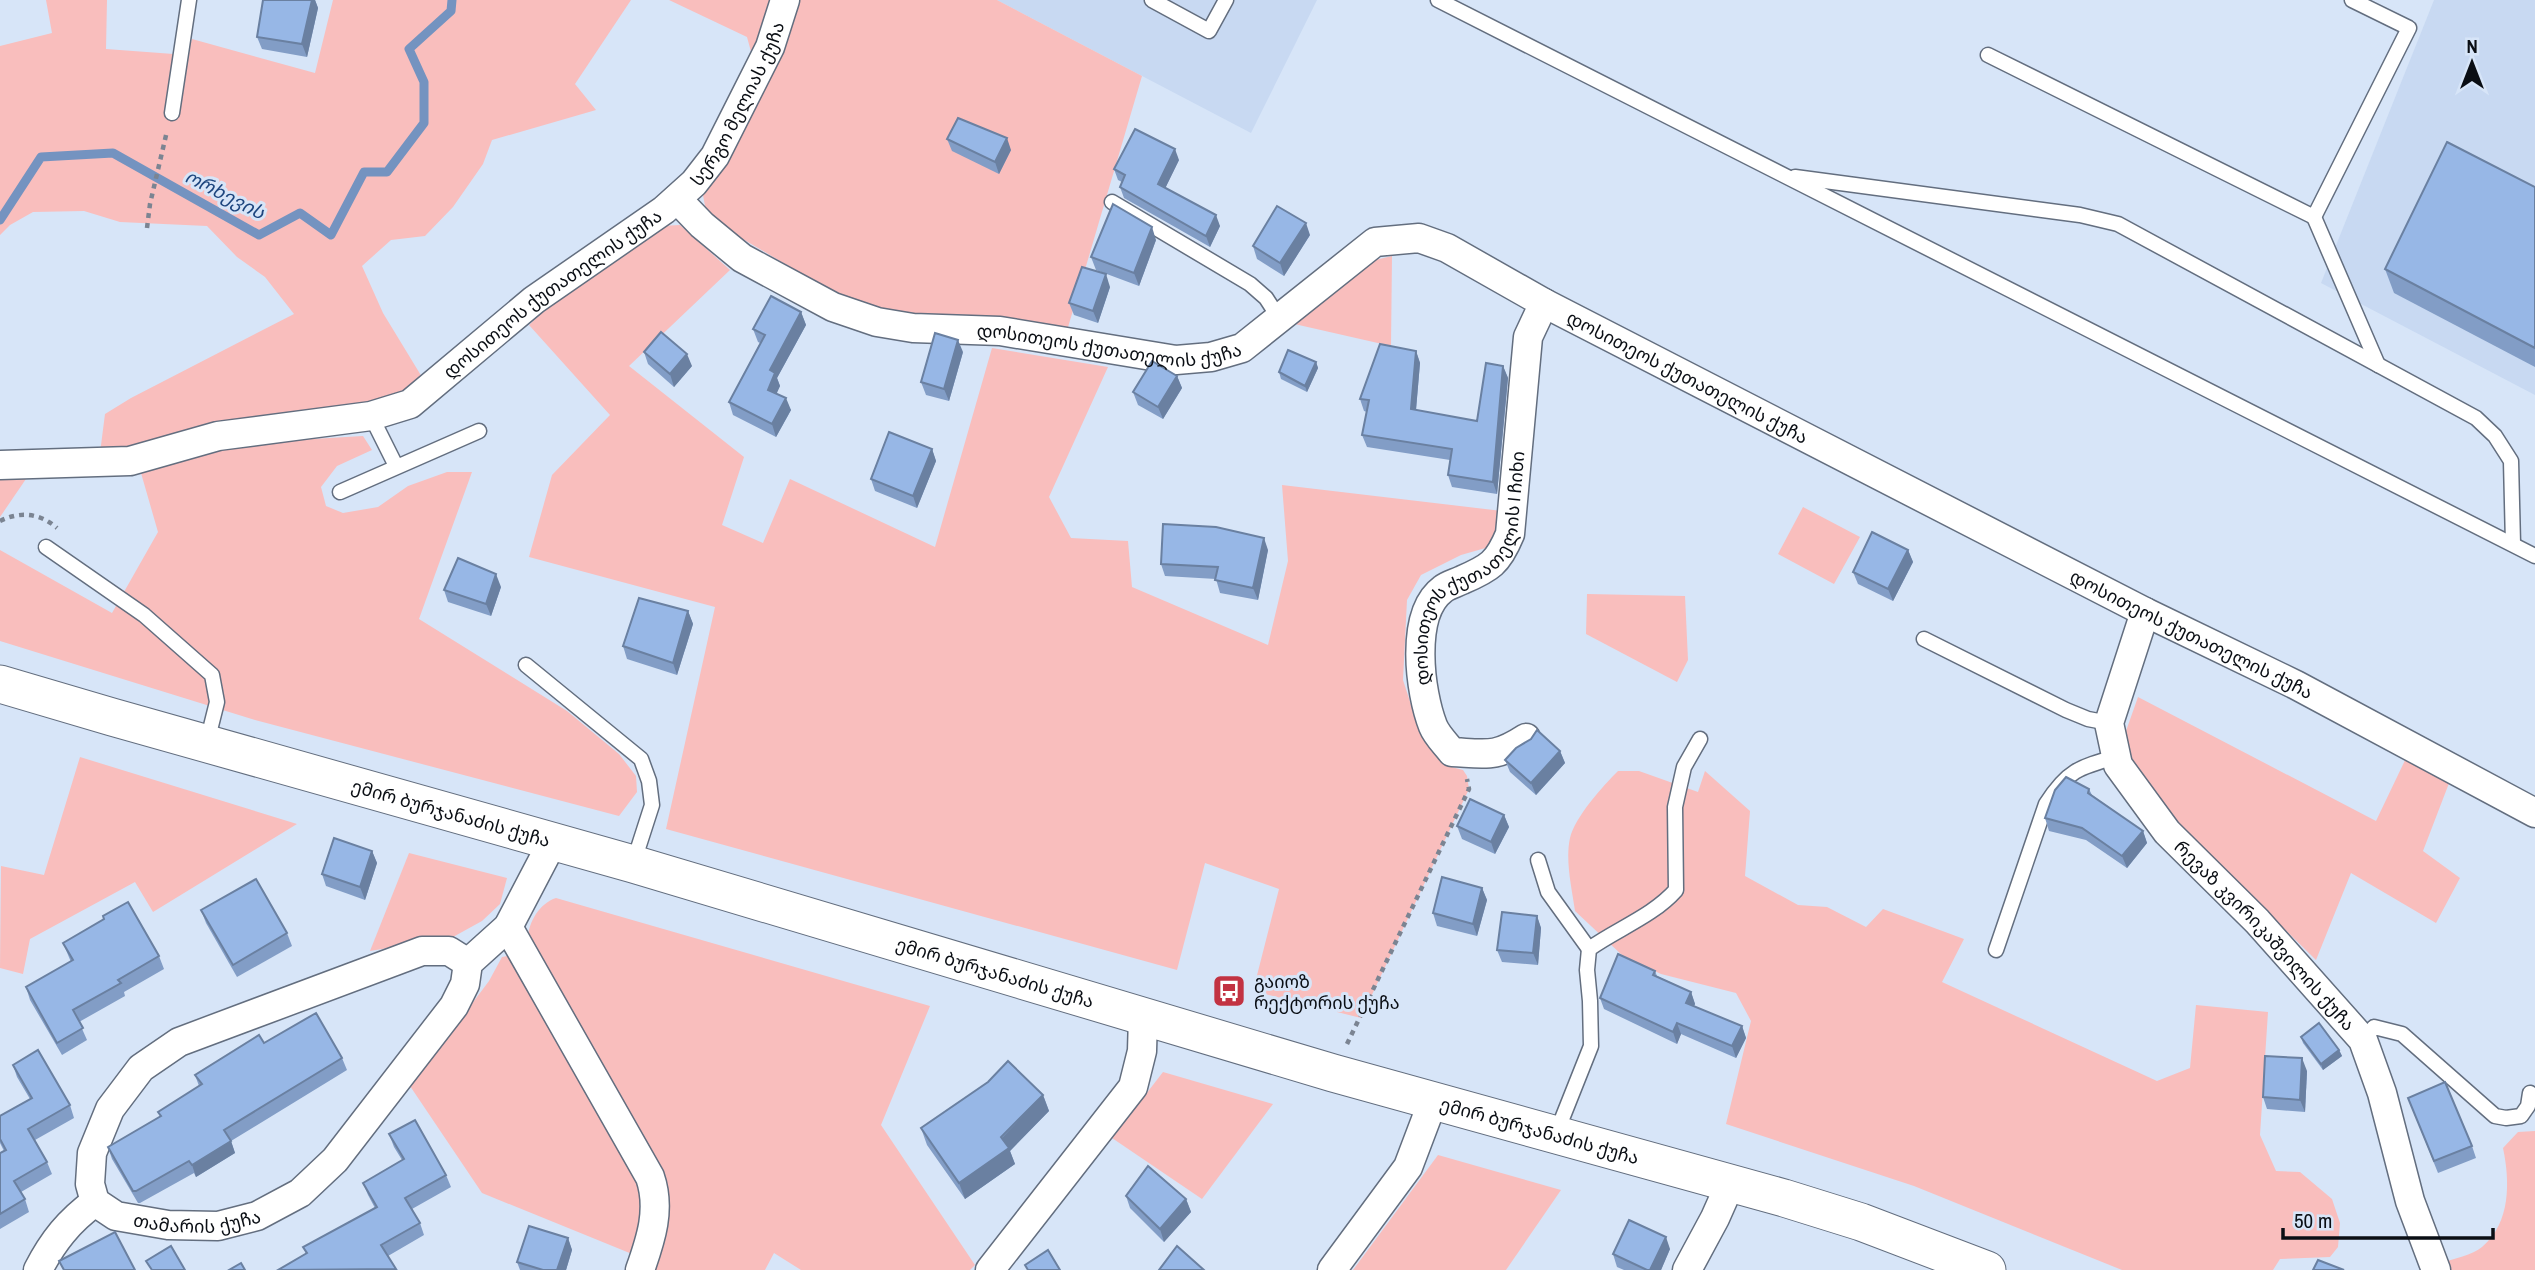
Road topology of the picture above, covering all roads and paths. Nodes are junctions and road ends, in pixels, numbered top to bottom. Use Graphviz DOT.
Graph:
graph roads {
  1 [pos="189,0"];
  2 [pos="785,0"];
  3 [pos="1152,0"];
  4 [pos="1226,0"];
  5 [pos="1438,0"];
  6 [pos="2352,0"];
  7 [pos="1989,55"];
  8 [pos="172,113"];
  9 [pos="161,158"];
  10 [pos="1784,176"];
  11 [pos="677,199"];
  12 [pos="1112,202"];
  13 [pos="2314,217"];
  14 [pos="147,228"];
  15 [pos="1544,303"];
  16 [pos="1279,318"];
  17 [pos="2378,365"];
  18 [pos="371,416"];
  19 [pos="479,431"];
  20 [pos="0,465"];
  21 [pos="396,466"];
  22 [pos="340,492"];
  23 [pos="2512,544"];
  24 [pos="46,547"];
  25 [pos="2535,556"];
  26 [pos="2145,612"];
  27 [pos="1924,639"];
  28 [pos="526,665"];
  29 [pos="0,684"];
  30 [pos="2109,723"];
  31 [pos="1526,738"];
  32 [pos="1700,739"];
  33 [pos="207,744"];
  34 [pos="1452,752"];
  35 [pos="2116,757"];
  36 [pos="2535,813"];
  37 [pos="553,841"];
  38 [pos="1538,860"];
  39 [pos="633,864"];
  40 [pos="508,927"];
  41 [pos="1589,948"];
  42 [pos="1996,950"];
  43 [pos="468,963"];
  44 [pos="1143,1017"];
  45 [pos="2363,1040"];
  46 [pos="1333,1073"];
  47 [pos="2530,1093"];
  48 [pos="1433,1101"];
  49 [pos="1556,1134"];
  50 [pos="1731,1182"];
  51 [pos="94,1202"];
  52 [pos="38,1270"];
  53 [pos="640,1270"];
  54 [pos="990,1270"];
  55 [pos="1332,1270"];
  56 [pos="1687,1270"];
  57 [pos="1987,1270"];
  58 [pos="2436,1270"];
  1 -- 8 [label="lane"];
  2 -- 11 [label="street, სერგო მელიას ქუჩა"];
  3 -- 4 [label="lane"];
  5 -- 10 [label="lane"];
  6 -- 13 [label="lane"];
  7 -- 13 [label="lane"];
  9 -- 14 [label="path"];
  10 -- 17 [label="lane"];
  10 -- 23 [label="lane"];
  11 -- 16 [label="street, დოსითეოს ქუთათელის ქუჩა"];
  11 -- 18 [label="street, დოსითეოს ქუთათელის ქუჩა"];
  12 -- 16 [label="lane"];
  13 -- 17 [label="lane"];
  15 -- 16 [label="street, დოსითეოს ქუთათელის ქუჩა"];
  15 -- 26 [label="street, დოსითეოს ქუთათელის ქუჩა"];
  15 -- 34 [label="street, დოსითეოს ქუთათელის I ჩიხი"];
  17 -- 23 [label="lane"];
  18 -- 20 [label="street, დოსითეოს ქუთათელის ქუჩა"];
  18 -- 21 [label="lane"];
  19 -- 21 [label="lane"];
  21 -- 22 [label="lane"];
  23 -- 25 [label="lane"];
  24 -- 33 [label="lane"];
  26 -- 30 [label="street, რევაზ კვირიკაშვილის ქუჩა"];
  26 -- 36 [label="street, დოსითეოს ქუთათელის ქუჩა"];
  27 -- 30 [label="lane"];
  28 -- 39 [label="lane"];
  29 -- 33 [label="street, ემირ ბურჯანაძის ქუჩა"];
  30 -- 35 [label="street, რევაზ კვირიკაშვილის ქუჩა"];
  31 -- 34 [label="street"];
  32 -- 41 [label="lane"];
  33 -- 37 [label="street, ემირ ბურჯანაძის ქუჩა"];
  34 -- 46 [label="path"];
  35 -- 42 [label="lane"];
  35 -- 45 [label="street, რევაზ კვირიკაშვილის ქუჩა"];
  37 -- 39 [label="street, ემირ ბურჯანაძის ქუჩა"];
  37 -- 40 [label="street"];
  38 -- 41 [label="lane"];
  39 -- 44 [label="street, ემირ ბურჯანაძის ქუჩა"];
  40 -- 43 [label="street"];
  40 -- 53 [label="street"];
  41 -- 49 [label="lane"];
  43 -- 51 [label="street"];
  43 -- 51 [label="street, თამარის ქუჩა"];
  44 -- 46 [label="street, ემირ ბურჯანაძის ქუჩა"];
  44 -- 54 [label="street"];
  45 -- 47 [label="lane"];
  45 -- 58 [label="street, რევაზ კვირიკაშვილის ქუჩა"];
  46 -- 48 [label="street, ემირ ბურჯანაძის ქუჩა"];
  48 -- 49 [label="street, ემირ ბურჯანაძის ქუჩა"];
  48 -- 55 [label="street"];
  49 -- 50 [label="street, ემირ ბურჯანაძის ქუჩა"];
  50 -- 56 [label="street"];
  50 -- 57 [label="street, ემირ ბურჯანაძის ქუჩა"];
  51 -- 52 [label="street"];
}
